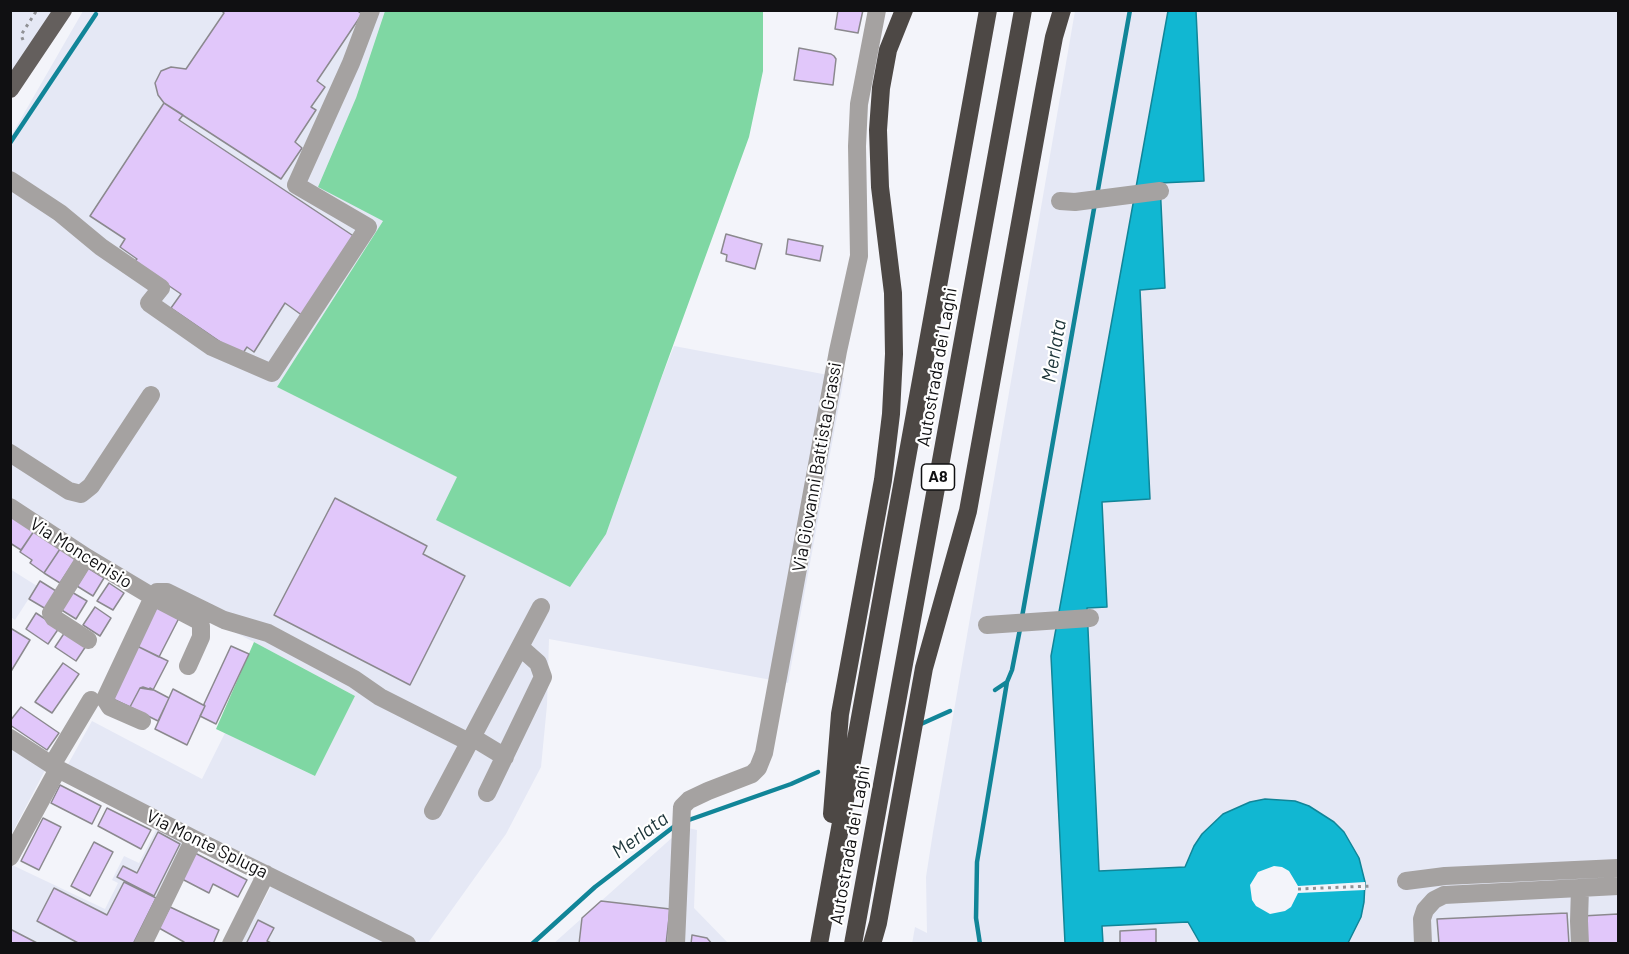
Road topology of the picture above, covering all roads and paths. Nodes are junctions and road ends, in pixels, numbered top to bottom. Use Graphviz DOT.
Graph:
graph roads {
  1 [pos="63,10"];
  2 [pos="371,10"];
  3 [pos="876,10"];
  4 [pos="904,10"];
  5 [pos="988,10"];
  6 [pos="1023,10"];
  7 [pos="1062,10"];
  8 [pos="10,89"];
  9 [pos="10,180"];
  10 [pos="1160,190"];
  11 [pos="1067,201"];
  12 [pos="151,395"];
  13 [pos="10,453"];
  14 [pos="10,507"];
  15 [pos="86,557"];
  16 [pos="153,597"];
  17 [pos="541,607"];
  18 [pos="1090,618"];
  19 [pos="987,625"];
  20 [pos="88,640"];
  21 [pos="520,647"];
  22 [pos="188,666"];
  23 [pos="91,700"];
  24 [pos="142,722"];
  25 [pos="10,738"];
  26 [pos="471,740"];
  27 [pos="505,757"];
  28 [pos="55,767"];
  29 [pos="487,793"];
  30 [pos="433,811"];
  31 [pos="194,839"];
  32 [pos="10,857"];
  33 [pos="1618,868"];
  34 [pos="266,874"];
  35 [pos="1406,881"];
  36 [pos="1372,886"];
  37 [pos="1618,886"];
  38 [pos="1580,888"];
  39 [pos="1298,889"];
  40 [pos="824,915"];
  41 [pos="143,944"];
  42 [pos="231,944"];
  43 [pos="407,944"];
  44 [pos="676,944"];
  45 [pos="819,944"];
  46 [pos="853,944"];
  47 [pos="872,944"];
  48 [pos="1423,944"];
  49 [pos="1580,944"];
  1 -- 8 [label="main road"];
  2 -- 9 [label="street"];
  3 -- 44 [label="street, Via Giovanni Battista Grassi"];
  4 -- 40 [label="highway"];
  5 -- 40 [label="highway, Autostrada dei Laghi / A8"];
  6 -- 46 [label="highway, Autostrada dei Laghi / A8"];
  7 -- 47 [label="highway"];
  10 -- 11 [label="street"];
  12 -- 13 [label="street"];
  14 -- 15 [label="street, Via Moncenisio"];
  15 -- 16 [label="street, Via Moncenisio"];
  15 -- 20 [label="street"];
  16 -- 22 [label="street, Via Moncenisio"];
  16 -- 24 [label="street"];
  16 -- 26 [label="street"];
  17 -- 21 [label="street"];
  18 -- 19 [label="street"];
  21 -- 26 [label="street"];
  21 -- 27 [label="street"];
  23 -- 28 [label="street"];
  25 -- 28 [label="street, Via Monte Spluga"];
  26 -- 27 [label="street"];
  26 -- 30 [label="street"];
  27 -- 29 [label="street"];
  28 -- 31 [label="street, Via Monte Spluga"];
  28 -- 32 [label="street"];
  31 -- 34 [label="street, Via Monte Spluga"];
  31 -- 41 [label="street"];
  33 -- 35 [label="street"];
  34 -- 42 [label="street"];
  34 -- 43 [label="street, Via Monte Spluga"];
  36 -- 39 [label="path"];
  37 -- 38 [label="street"];
  38 -- 48 [label="street"];
  38 -- 49 [label="street"];
  40 -- 45 [label="highway, Autostrada dei Laghi / A8"];
}
